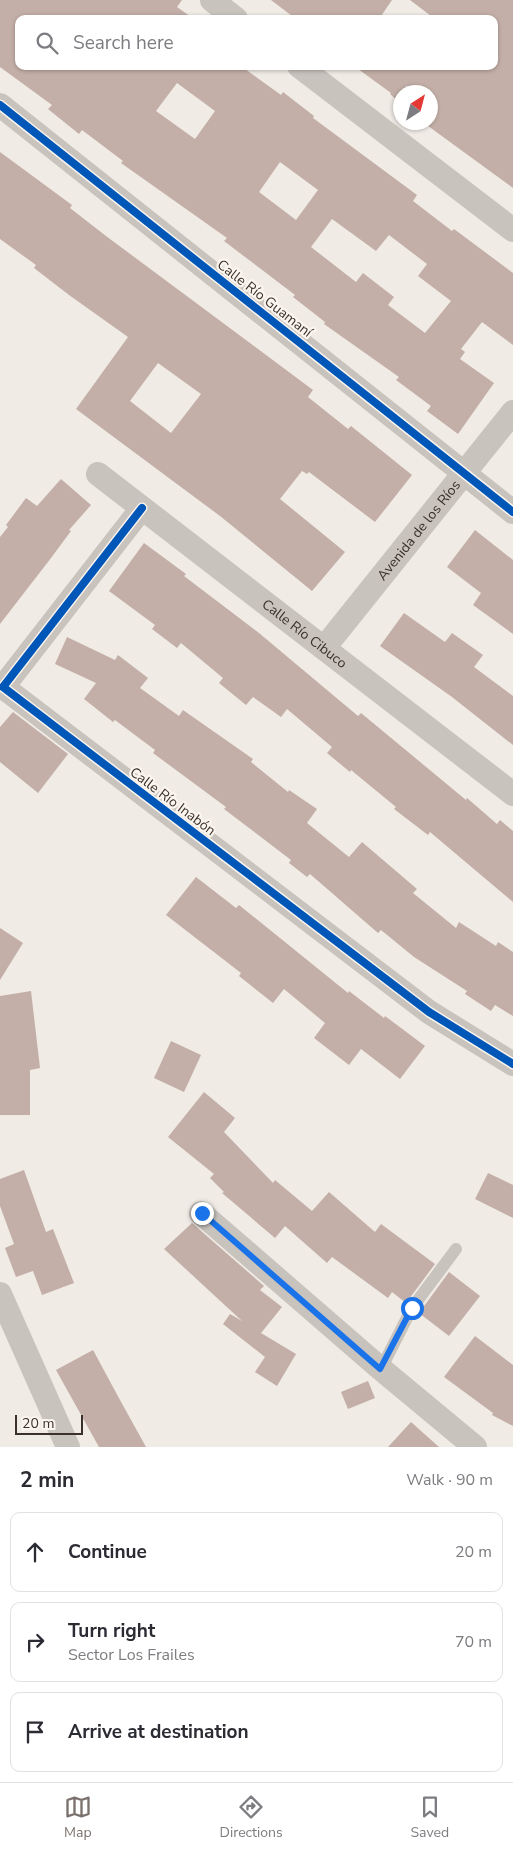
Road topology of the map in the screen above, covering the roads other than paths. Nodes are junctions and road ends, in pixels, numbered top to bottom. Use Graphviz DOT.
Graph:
graph roads {
  1 [pos="212,0"];
  2 [pos="231,15"];
  3 [pos="304,70"];
  4 [pos="0,105"];
  5 [pos="513,230"];
  6 [pos="513,412"];
  7 [pos="465,472"];
  8 [pos="98,474"];
  9 [pos="142,508"];
  10 [pos="513,512"];
  11 [pos="324,648"];
  12 [pos="513,794"];
  13 [pos="513,1064"];
  14 [pos="202,1213"];
  15 [pos="456,1249"];
  16 [pos="0,1294"];
  17 [pos="380,1369"];
  18 [pos="68,1447"];
  19 [pos="475,1447"];
  1 -- 2 [label="street"];
  3 -- 5 [label="street"];
  4 -- 7 [label="street, Calle Río Guamaní"];
  6 -- 7 [label="street, Avenida de los Ríos"];
  7 -- 10 [label="street, Calle Río Guamaní"];
  7 -- 11 [label="street, Avenida de los Ríos"];
  8 -- 9 [label="street, Calle Río Cibuco"];
  9 -- 11 [label="street, Calle Río Cibuco"];
  9 -- 13 [label="street, Calle Río Inabón"];
  11 -- 12 [label="street, Calle Río Cibuco"];
  14 -- 17 [label="street"];
  15 -- 17 [label="lane"];
  16 -- 18 [label="street"];
  17 -- 19 [label="street"];
}
